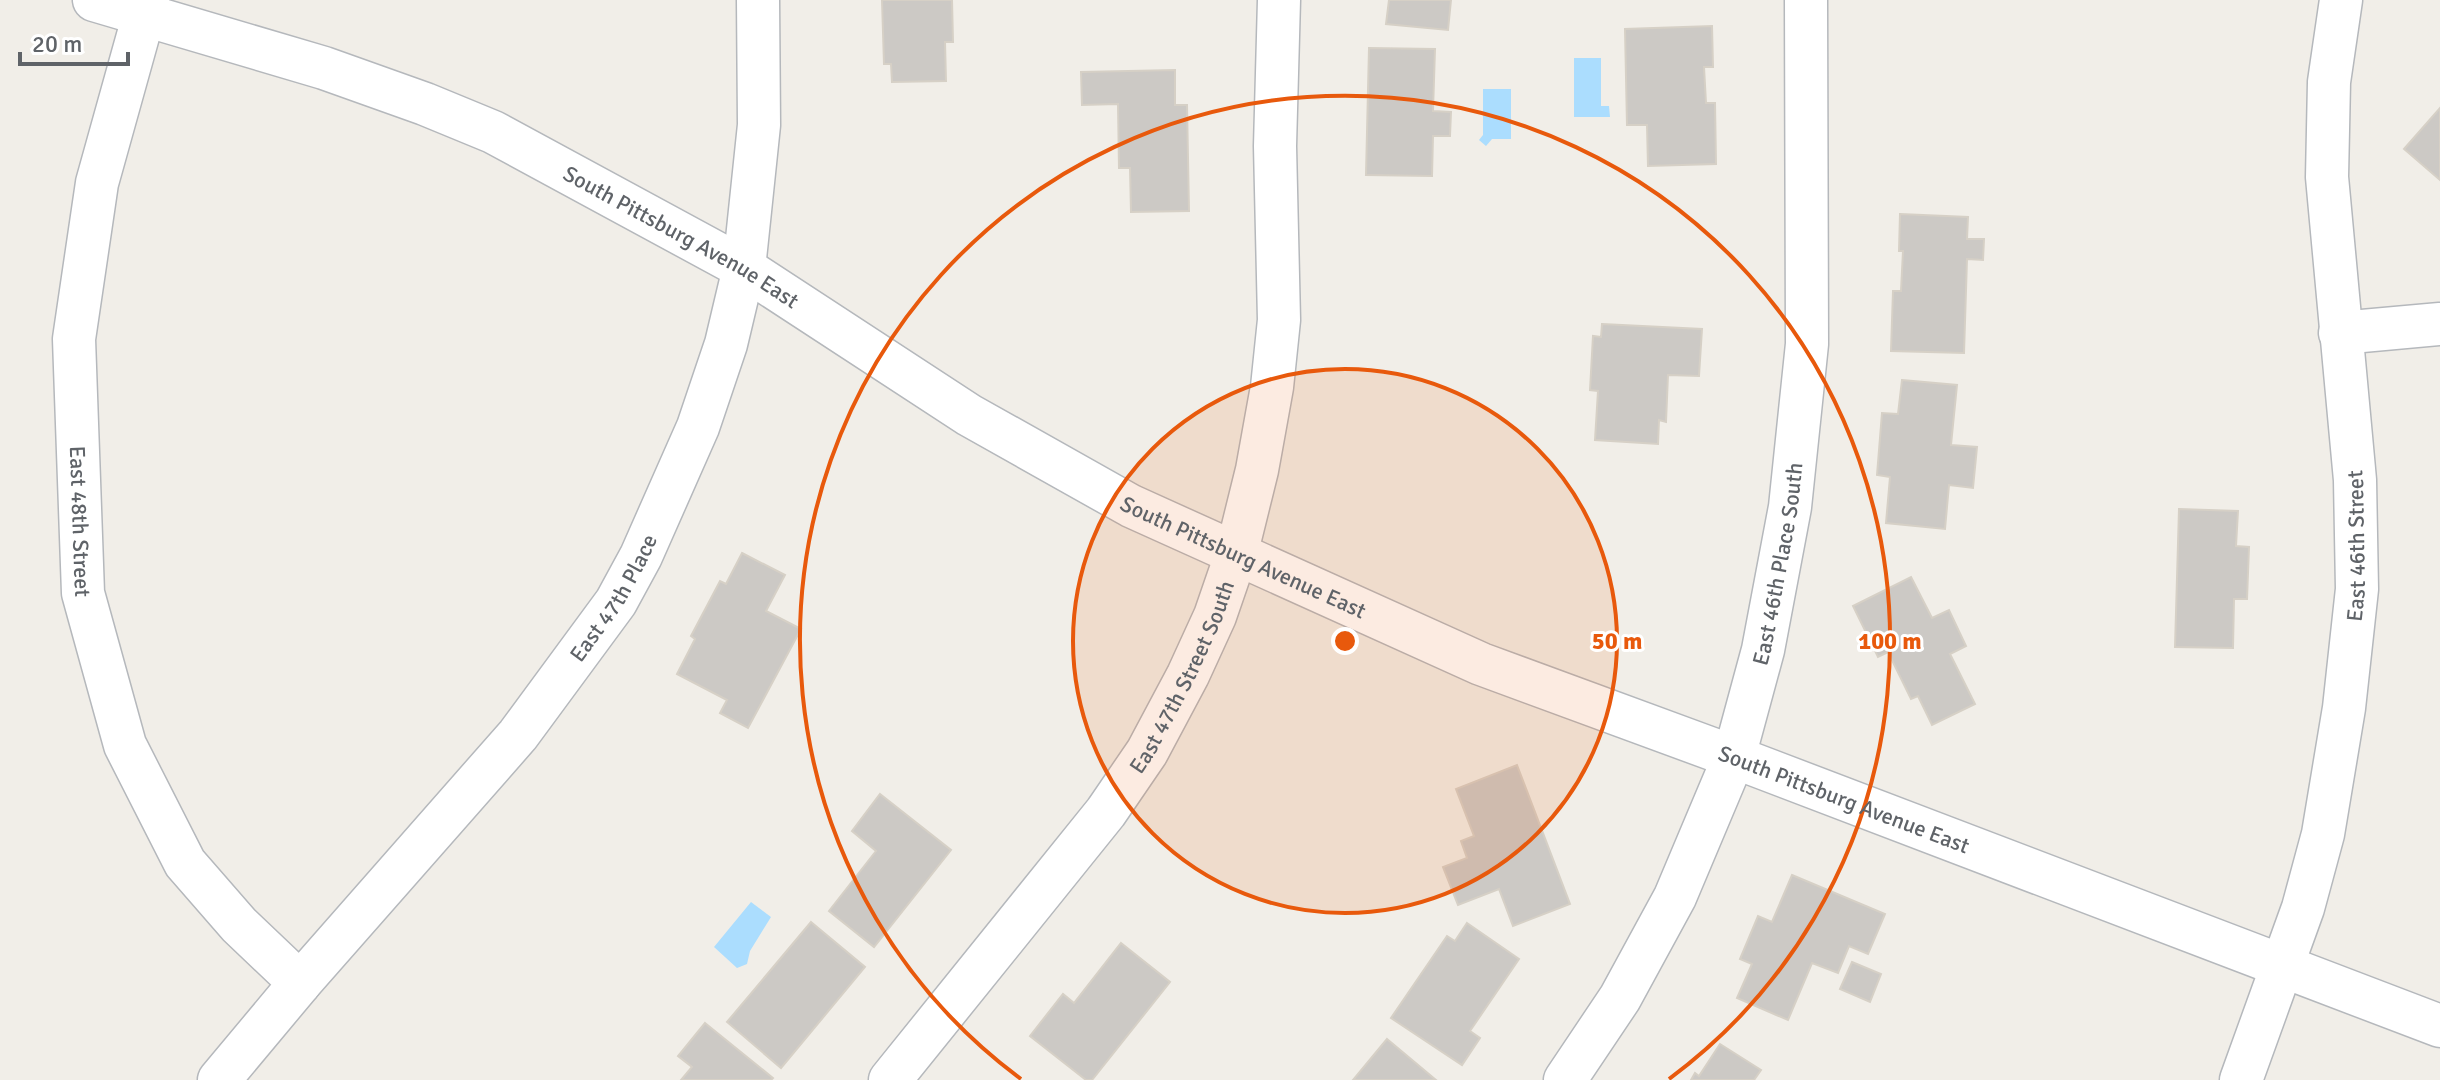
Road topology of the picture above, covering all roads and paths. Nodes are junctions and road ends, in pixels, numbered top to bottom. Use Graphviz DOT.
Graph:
graph roads {
  1 [pos="94,0"];
  2 [pos="758,0"];
  3 [pos="1279,0"];
  4 [pos="1806,0"];
  5 [pos="2341,0"];
  6 [pos="146,8"];
  7 [pos="744,268"];
  8 [pos="2440,324"];
  9 [pos="2340,333"];
  10 [pos="1236,555"];
  11 [pos="1734,757"];
  12 [pos="2283,965"];
  13 [pos="300,983"];
  14 [pos="2440,1026"];
  15 [pos="219,1080"];
  16 [pos="890,1080"];
  17 [pos="1565,1080"];
  18 [pos="2241,1080"];
  1 -- 6 [label="street, South Pittsburg Avenue East"];
  2 -- 7 [label="street, East 47th Place"];
  3 -- 10 [label="street, East 47th Street South"];
  4 -- 11 [label="street, East 46th Place South"];
  5 -- 9 [label="street, East 46th Street"];
  6 -- 7 [label="street, South Pittsburg Avenue East"];
  6 -- 13 [label="street, East 48th Street"];
  7 -- 10 [label="street, South Pittsburg Avenue East"];
  7 -- 13 [label="street, East 47th Place"];
  8 -- 9 [label="street"];
  9 -- 12 [label="street, East 46th Street"];
  10 -- 11 [label="street, South Pittsburg Avenue East"];
  10 -- 16 [label="street, East 47th Street South"];
  11 -- 12 [label="street, South Pittsburg Avenue East"];
  11 -- 17 [label="street, East 46th Place South"];
  12 -- 14 [label="street, South Pittsburg Avenue East"];
  12 -- 18 [label="street, East 46th Street"];
  13 -- 15 [label="street, East 47th Place"];
}
